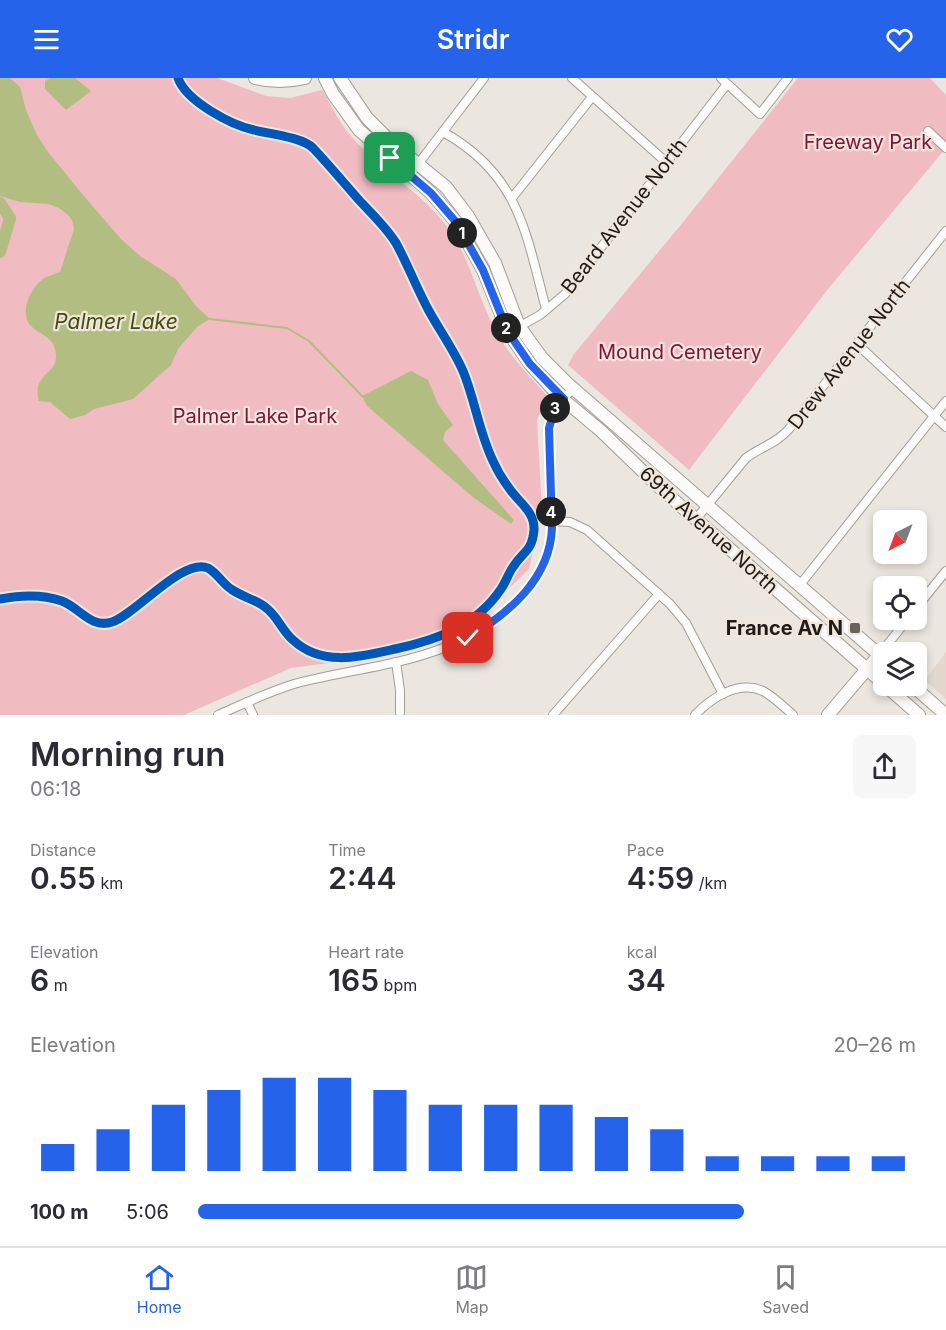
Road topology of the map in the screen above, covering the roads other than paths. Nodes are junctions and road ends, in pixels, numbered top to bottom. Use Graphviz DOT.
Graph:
graph roads {
  1 [pos="255,78"];
  2 [pos="305,78"];
  3 [pos="325,78"];
  4 [pos="340,78"];
  5 [pos="484,78"];
  6 [pos="572,78"];
  7 [pos="788,78"];
  8 [pos="724,81"];
  9 [pos="592,96"];
  10 [pos="928,131"];
  11 [pos="443,132"];
  12 [pos="946,148"];
  13 [pos="666,162"];
  14 [pos="418,164"];
  15 [pos="410,174"];
  16 [pos="512,198"];
  17 [pos="946,231"];
  18 [pos="546,309"];
  19 [pos="519,326"];
  20 [pos="508,332"];
  21 [pos="857,344"];
  22 [pos="573,388"];
  23 [pos="564,399"];
  24 [pos="946,401"];
  25 [pos="934,416"];
  26 [pos="946,427"];
  27 [pos="707,506"];
  28 [pos="696,519"];
  29 [pos="551,521"];
  30 [pos="946,571"];
  31 [pos="799,586"];
  32 [pos="659,594"];
  33 [pos="927,594"];
  34 [pos="873,650"];
  35 [pos="396,662"];
  36 [pos="873,664"];
  37 [pos="868,669"];
  38 [pos="873,674"];
  39 [pos="723,694"];
  40 [pos="898,696"];
  41 [pos="924,696"];
  42 [pos="247,702"];
  43 [pos="218,715"];
  44 [pos="253,715"];
  45 [pos="400,715"];
  46 [pos="553,715"];
  47 [pos="695,715"];
  48 [pos="793,715"];
  49 [pos="828,715"];
  50 [pos="920,715"];
  51 [pos="946,715"];
  1 -- 2 [label="street"];
  3 -- 15 [label="street, 69th Avenue North"];
  4 -- 14 [label="street, 69th Avenue North"];
  5 -- 11 [label="street"];
  6 -- 9 [label="street"];
  7 -- 8 [label="street"];
  8 -- 13 [label="street, Beard Avenue North"];
  9 -- 13 [label="street"];
  9 -- 16 [label="street"];
  10 -- 12 [label="street"];
  11 -- 14 [label="street"];
  11 -- 16 [label="street"];
  13 -- 18 [label="street, Beard Avenue North"];
  14 -- 15 [label="street"];
  14 -- 19 [label="street, 69th Avenue North"];
  15 -- 20 [label="street, 69th Avenue North"];
  16 -- 18 [label="street"];
  17 -- 21 [label="street, Drew Avenue North"];
  18 -- 19 [label="street, Beard Avenue North"];
  19 -- 20 [label="street, Beard Avenue North"];
  19 -- 22 [label="street, 69th Avenue North"];
  20 -- 23 [label="street, 69th Avenue North"];
  21 -- 25 [label="street"];
  21 -- 27 [label="street, Drew Avenue North"];
  22 -- 23 [label="street"];
  22 -- 27 [label="street, 69th Avenue North"];
  23 -- 28 [label="street, 69th Avenue North"];
  23 -- 29 [label="street"];
  24 -- 25 [label="street"];
  25 -- 26 [label="street"];
  25 -- 31 [label="street"];
  27 -- 28 [label="street, Drew Avenue North"];
  27 -- 31 [label="street, 69th Avenue North"];
  28 -- 37 [label="street, 69th Avenue North"];
  29 -- 32 [label="street"];
  29 -- 35 [label="street"];
  30 -- 33 [label="street"];
  31 -- 34 [label="street, 69th Avenue North"];
  32 -- 39 [label="street"];
  32 -- 46 [label="street"];
  35 -- 42 [label="street"];
  35 -- 45 [label="street"];
  36 -- 37 [label="street"];
  37 -- 38 [label="street, 69th Avenue North"];
  37 -- 49 [label="street"];
  39 -- 47 [label="street"];
  39 -- 48 [label="street"];
  40 -- 50 [label="street, 69th Avenue North"];
  41 -- 51 [label="street"];
  42 -- 43 [label="street"];
  42 -- 44 [label="street"];
}
